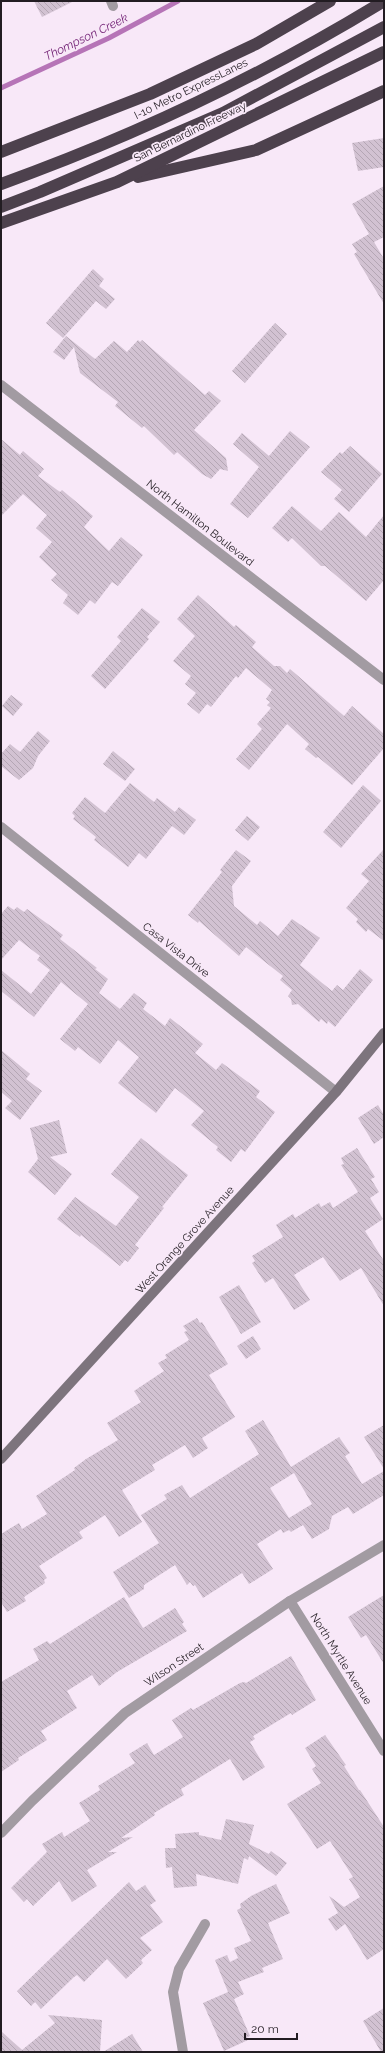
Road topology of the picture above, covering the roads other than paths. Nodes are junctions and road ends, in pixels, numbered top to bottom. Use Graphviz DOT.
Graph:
graph roads {
  1 [pos="330,1"];
  2 [pos="384,1"];
  3 [pos="384,27"];
  4 [pos="384,52"];
  5 [pos="384,91"];
  6 [pos="1,152"];
  7 [pos="117,182"];
  8 [pos="1,184"];
  9 [pos="1,207"];
  10 [pos="1,223"];
  11 [pos="1,385"];
  12 [pos="384,680"];
  13 [pos="1,827"];
  14 [pos="384,1033"];
  15 [pos="336,1092"];
  16 [pos="1,1459"];
  17 [pos="384,1545"];
  18 [pos="290,1601"];
  19 [pos="384,1751"];
  20 [pos="1,1833"];
  21 [pos="206,1924"];
  22 [pos="183,2052"];
  1 -- 6 [label="highway"];
  2 -- 8 [label="highway, I-10 Metro ExpressLanes"];
  3 -- 9 [label="highway"];
  4 -- 7 [label="highway, San Bernardino Freeway"];
  5 -- 7 [label="highway"];
  7 -- 10 [label="highway, San Bernardino Freeway"];
  11 -- 12 [label="street, North Hamilton Boulevard"];
  13 -- 15 [label="street, Casa Vista Drive"];
  14 -- 15 [label="street, West Orange Grove Avenue"];
  15 -- 16 [label="street, West Orange Grove Avenue"];
  17 -- 18 [label="street, Wilson Street"];
  18 -- 19 [label="street, North Myrtle Avenue"];
  18 -- 20 [label="street, Wilson Street"];
  21 -- 22 [label="street"];
}
